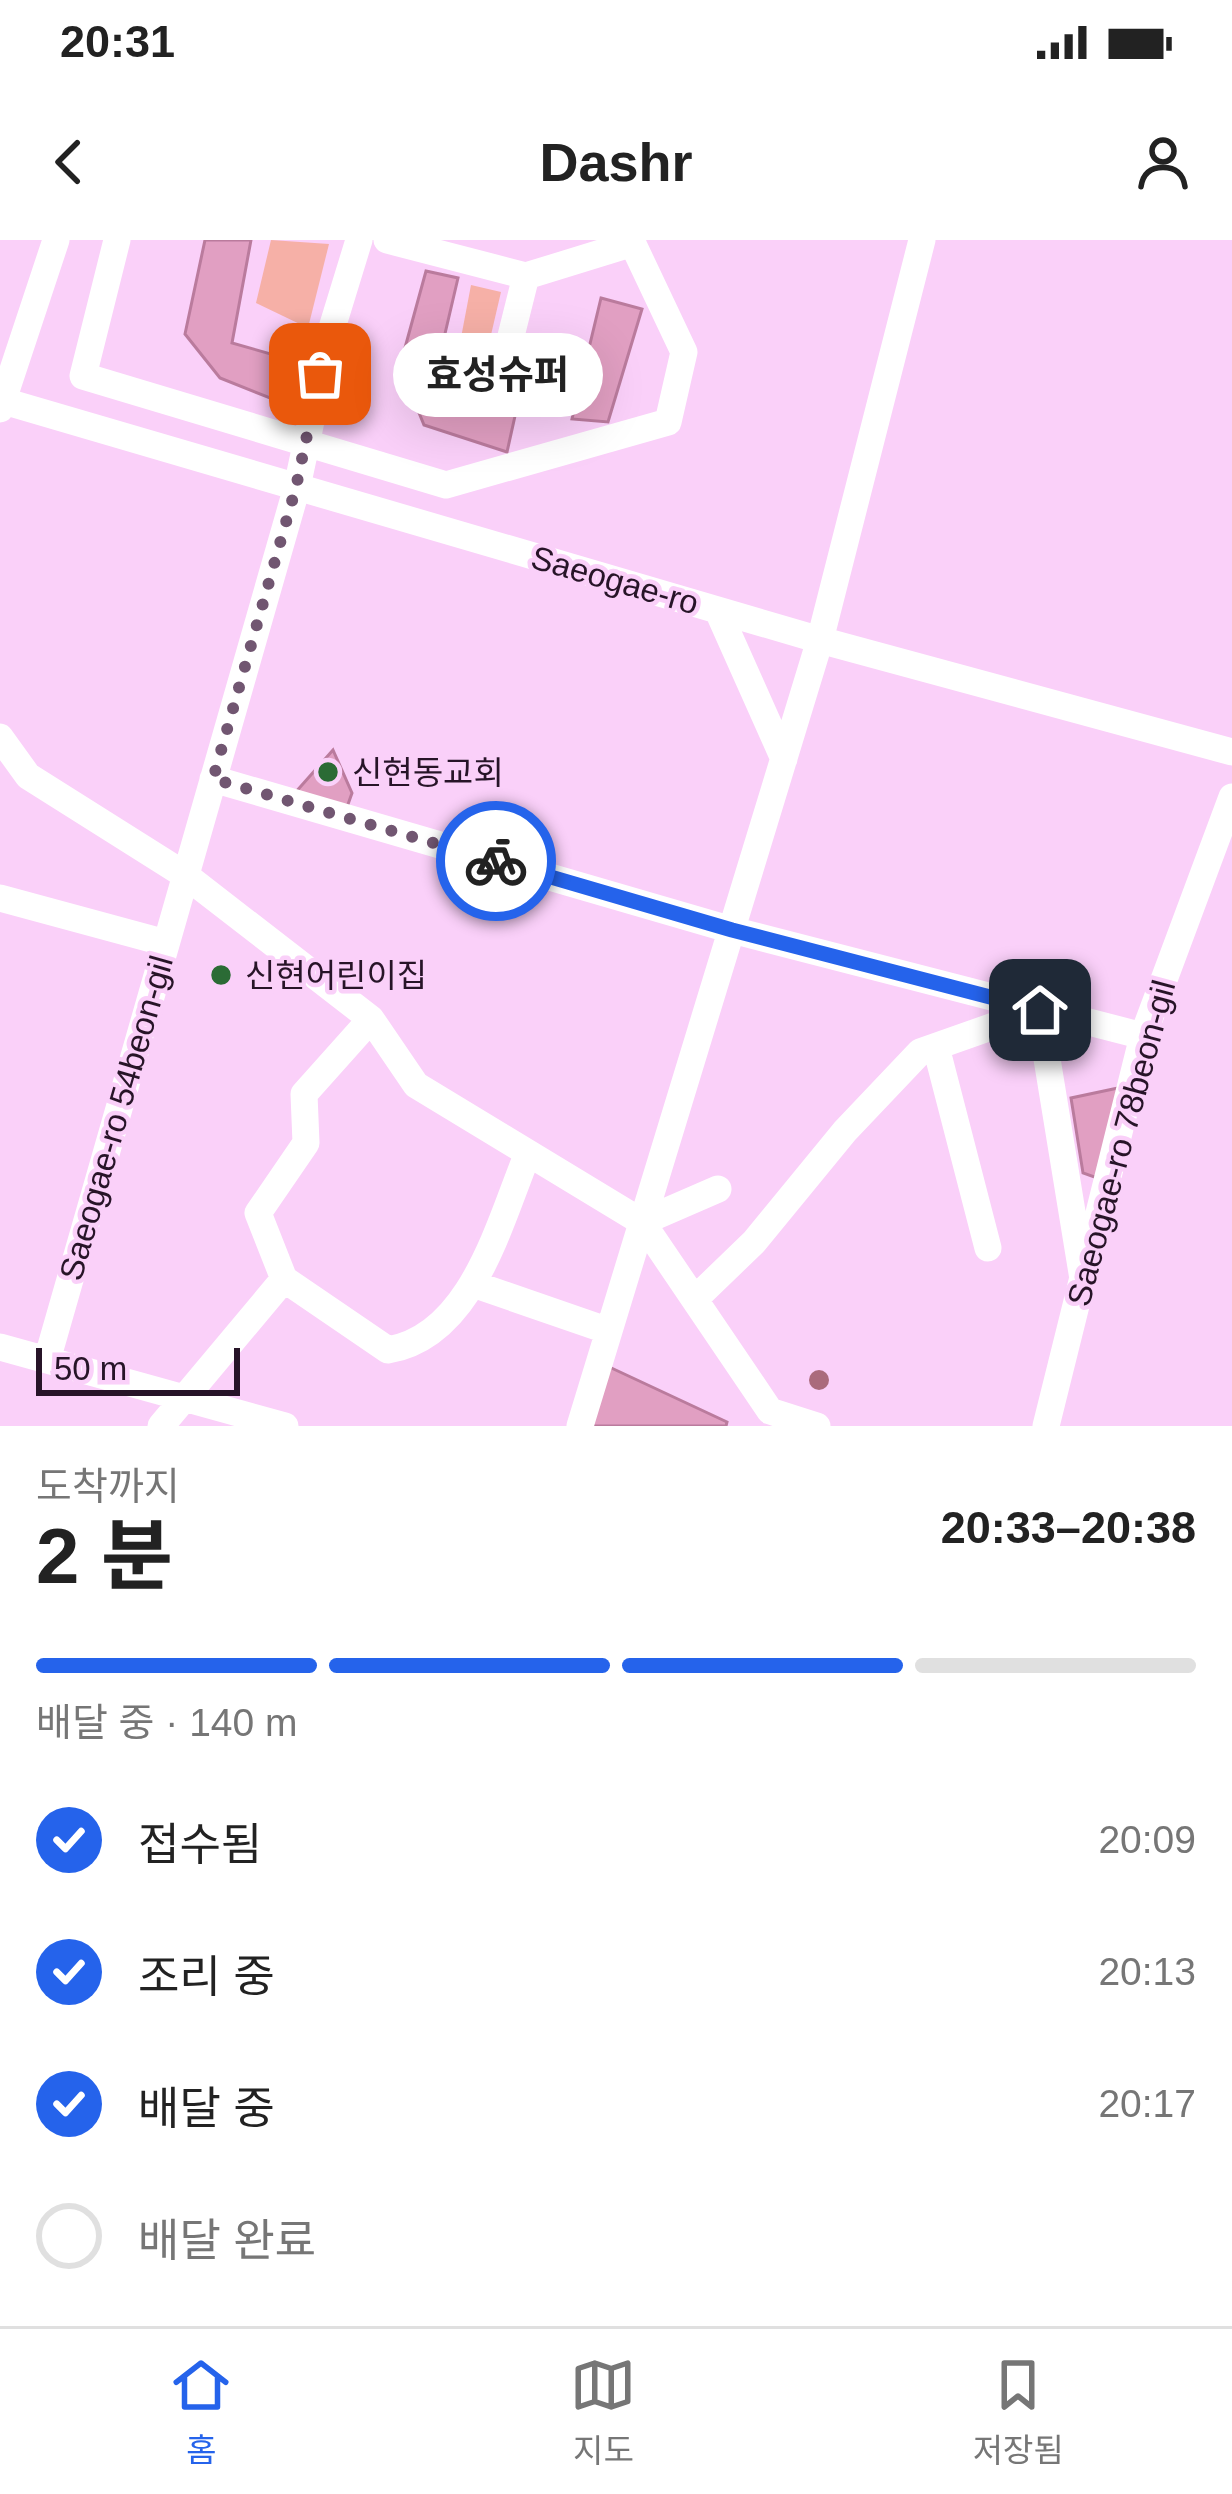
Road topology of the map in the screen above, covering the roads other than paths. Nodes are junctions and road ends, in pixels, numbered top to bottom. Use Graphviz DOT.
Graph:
graph roads {
  1 [pos="56,240"];
  2 [pos="117,240"];
  3 [pos="358,240"];
  4 [pos="387,240"];
  5 [pos="922,240"];
  6 [pos="632,242"];
  7 [pos="526,277"];
  8 [pos="504,364"];
  9 [pos="1,403"];
  10 [pos="304,440"];
  11 [pos="296,487"];
  12 [pos="718,610"];
  13 [pos="820,640"];
  14 [pos="0,737"];
  15 [pos="1232,752"];
  16 [pos="784,759"];
  17 [pos="213,779"];
  18 [pos="1232,797"];
  19 [pos="185,875"];
  20 [pos="0,898"];
  21 [pos="732,930"];
  22 [pos="166,943"];
  23 [pos="1040,1010"];
  24 [pos="371,1019"];
  25 [pos="1143,1036"];
  26 [pos="936,1047"];
  27 [pos="528,1153"];
  28 [pos="718,1189"];
  29 [pos="642,1222"];
  30 [pos="988,1248"];
  31 [pos="284,1280"];
  32 [pos="1083,1280"];
  33 [pos="473,1284"];
  34 [pos="696,1298"];
  35 [pos="609,1330"];
  36 [pos="0,1347"];
  37 [pos="47,1360"];
  38 [pos="187,1399"];
  39 [pos="243,1420"];
  40 [pos="161,1426"];
  41 [pos="285,1426"];
  42 [pos="580,1426"];
  43 [pos="817,1426"];
  44 [pos="1046,1426"];
  1 -- 9 [label="street"];
  2 -- 10 [label="street"];
  3 -- 10 [label="street, Saeogae-ro 54beon-gil"];
  4 -- 7 [label="street"];
  5 -- 13 [label="street"];
  6 -- 7 [label="street"];
  6 -- 10 [label="street"];
  7 -- 8 [label="street"];
  9 -- 11 [label="street, Saeogae-ro"];
  10 -- 11 [label="street, Saeogae-ro 54beon-gil"];
  11 -- 12 [label="street, Saeogae-ro"];
  11 -- 17 [label="street, Saeogae-ro 54beon-gil"];
  12 -- 13 [label="street, Saeogae-ro"];
  12 -- 16 [label="street"];
  13 -- 15 [label="street, Saeogae-ro"];
  13 -- 16 [label="street"];
  14 -- 19 [label="street"];
  16 -- 21 [label="street"];
  17 -- 19 [label="street, Saeogae-ro 54beon-gil"];
  17 -- 21 [label="street"];
  18 -- 25 [label="street, Saeogae-ro 78beon-gil"];
  19 -- 22 [label="street, Saeogae-ro 54beon-gil"];
  19 -- 24 [label="street"];
  20 -- 22 [label="street"];
  21 -- 23 [label="street"];
  21 -- 29 [label="street"];
  22 -- 37 [label="street, Saeogae-ro 54beon-gil"];
  23 -- 25 [label="street"];
  23 -- 26 [label="street"];
  23 -- 32 [label="street"];
  24 -- 27 [label="street"];
  24 -- 31 [label="street"];
  25 -- 32 [label="street, Saeogae-ro 78beon-gil"];
  26 -- 30 [label="street"];
  26 -- 34 [label="street"];
  27 -- 29 [label="street"];
  27 -- 33 [label="street"];
  28 -- 29 [label="street"];
  29 -- 34 [label="street"];
  29 -- 35 [label="street"];
  31 -- 33 [label="street"];
  31 -- 38 [label="street"];
  32 -- 44 [label="street, Saeogae-ro 78beon-gil"];
  33 -- 35 [label="street"];
  34 -- 43 [label="street"];
  35 -- 42 [label="street"];
  36 -- 37 [label="street"];
  37 -- 38 [label="street"];
  38 -- 39 [label="street"];
  38 -- 40 [label="street"];
  39 -- 41 [label="street"];
}
